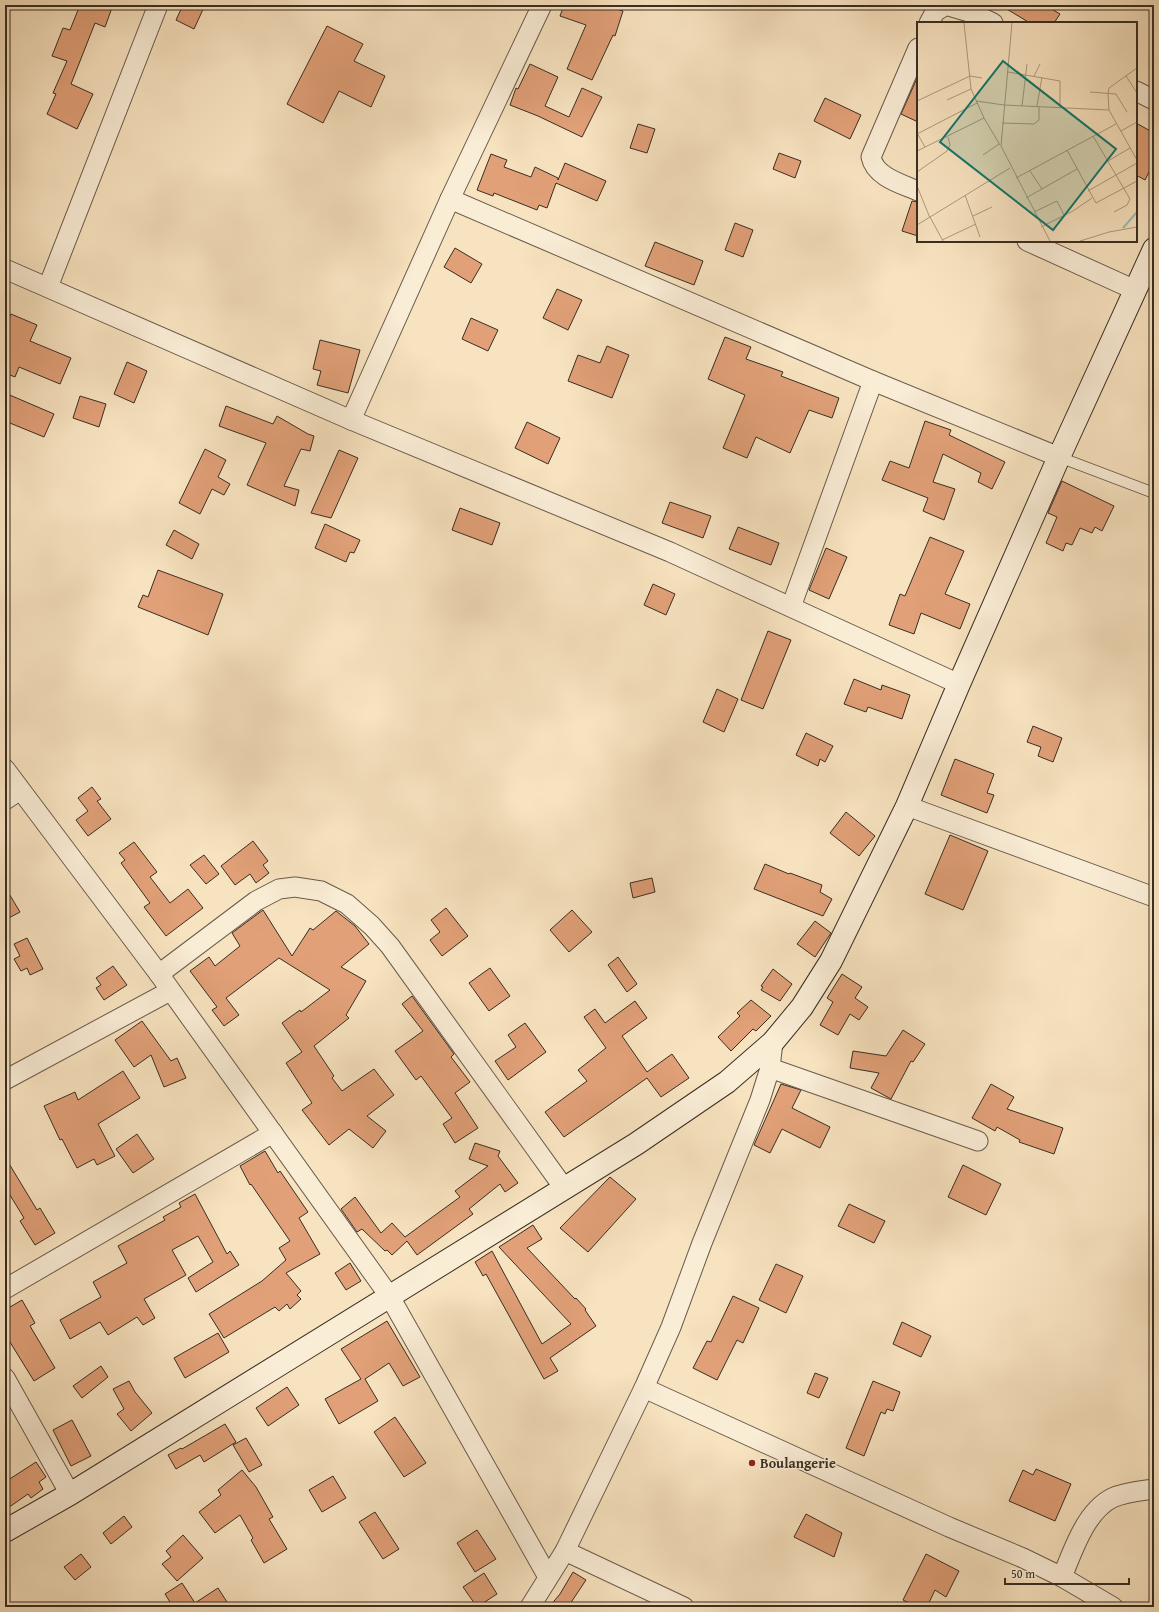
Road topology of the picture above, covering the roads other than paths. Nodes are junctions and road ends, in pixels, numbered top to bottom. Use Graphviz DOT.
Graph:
graph roads {
  1 [pos="158,5"];
  2 [pos="542,5"];
  3 [pos="945,5"];
  4 [pos="930,22"];
  5 [pos="991,22"];
  6 [pos="917,50"];
  7 [pos="1137,92"];
  8 [pos="1154,100"];
  9 [pos="917,191"];
  10 [pos="450,199"];
  11 [pos="1029,242"];
  12 [pos="1154,249"];
  13 [pos="5,269"];
  14 [pos="48,287"];
  15 [pos="1135,290"];
  16 [pos="873,381"];
  17 [pos="351,420"];
  18 [pos="1059,457"];
  19 [pos="1154,493"];
  20 [pos="791,607"];
  21 [pos="959,684"];
  22 [pos="5,769"];
  23 [pos="13,795"];
  24 [pos="907,806"];
  25 [pos="1154,897"];
  26 [pos="159,974"];
  27 [pos="170,991"];
  28 [pos="773,1042"];
  29 [pos="770,1068"];
  30 [pos="5,1080"];
  31 [pos="273,1133"];
  32 [pos="978,1141"];
  33 [pos="564,1188"];
  34 [pos="5,1290"];
  35 [pos="390,1297"];
  36 [pos="5,1378"];
  37 [pos="644,1388"];
  38 [pos="1154,1489"];
  39 [pos="70,1494"];
  40 [pos="5,1531"];
  41 [pos="565,1551"];
  42 [pos="548,1577"];
  43 [pos="1062,1577"];
  44 [pos="530,1607"];
  45 [pos="684,1607"];
  46 [pos="1113,1607"];
  1 -- 14 [label="street"];
  2 -- 10 [label="street"];
  3 -- 4 [label="street"];
  3 -- 5 [label="street"];
  6 -- 9 [label="street"];
  7 -- 8 [label="street"];
  10 -- 16 [label="street"];
  10 -- 17 [label="street"];
  11 -- 15 [label="street"];
  12 -- 15 [label="street"];
  13 -- 14 [label="street"];
  14 -- 17 [label="street"];
  15 -- 18 [label="street"];
  16 -- 18 [label="street"];
  16 -- 20 [label="street"];
  17 -- 20 [label="street"];
  18 -- 19 [label="lane"];
  18 -- 21 [label="street"];
  20 -- 21 [label="street"];
  21 -- 24 [label="street"];
  22 -- 23 [label="street"];
  23 -- 26 [label="street"];
  24 -- 25 [label="street"];
  24 -- 28 [label="street"];
  26 -- 27 [label="street"];
  26 -- 33 [label="street"];
  27 -- 30 [label="street"];
  27 -- 31 [label="street"];
  28 -- 29 [label="street"];
  28 -- 33 [label="street"];
  29 -- 32 [label="street"];
  29 -- 37 [label="street"];
  31 -- 34 [label="street"];
  31 -- 35 [label="street"];
  33 -- 35 [label="street"];
  35 -- 39 [label="street"];
  35 -- 42 [label="street"];
  36 -- 39 [label="street"];
  37 -- 41 [label="street"];
  37 -- 43 [label="street"];
  38 -- 43 [label="street"];
  39 -- 40 [label="street"];
  41 -- 42 [label="street"];
  41 -- 45 [label="street"];
  42 -- 44 [label="street"];
  43 -- 46 [label="street"];
}
